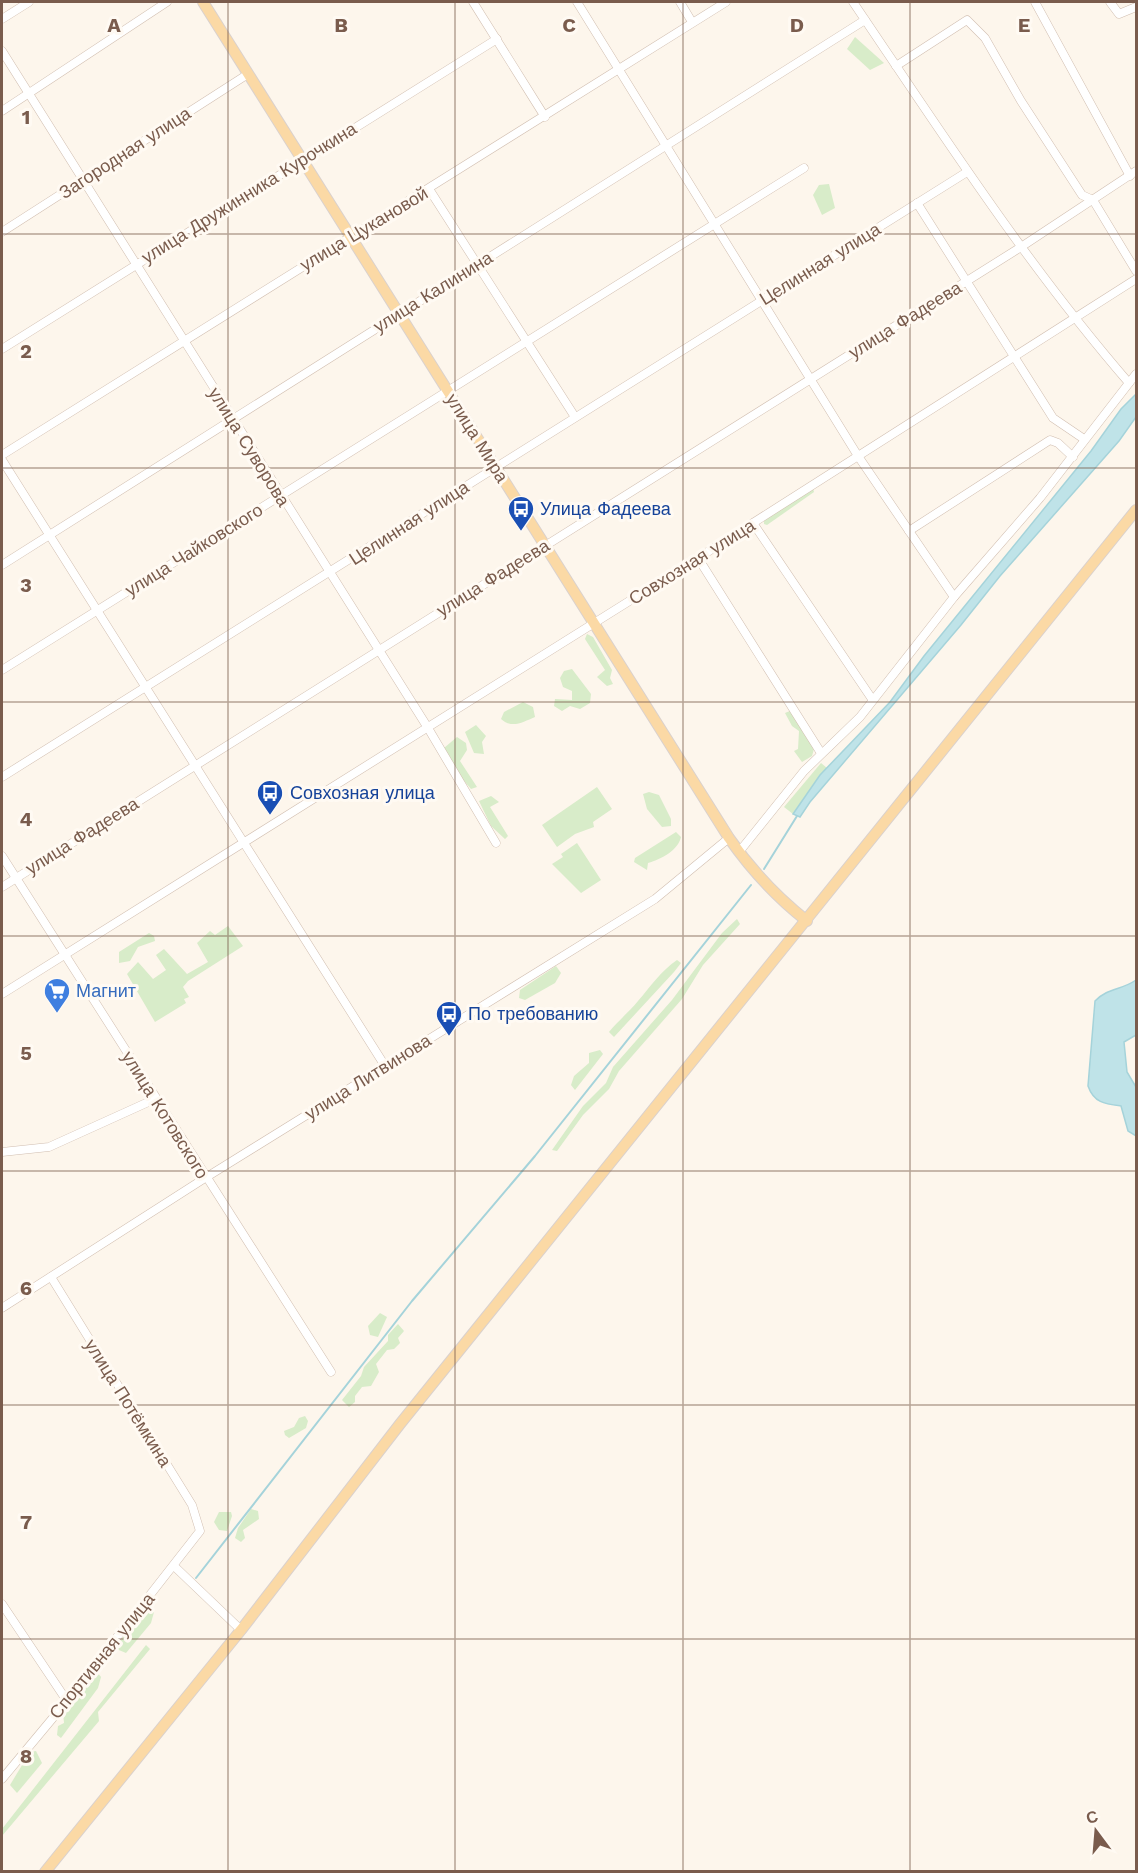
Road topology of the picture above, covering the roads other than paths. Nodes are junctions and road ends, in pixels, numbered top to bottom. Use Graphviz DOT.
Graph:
graph roads {
  1 [pos="29,2"];
  2 [pos="167,2"];
  3 [pos="203,2"];
  4 [pos="473,2"];
  5 [pos="577,2"];
  6 [pos="680,2"];
  7 [pos="726,2"];
  8 [pos="853,2"];
  9 [pos="1110,2"];
  10 [pos="1038,3"];
  11 [pos="1137,7"];
  12 [pos="2,20"];
  13 [pos="866,20"];
  14 [pos="693,22"];
  15 [pos="497,39"];
  16 [pos="2,51"];
  17 [pos="896,66"];
  18 [pos="618,69"];
  19 [pos="248,74"];
  20 [pos="28,93"];
  21 [pos="2,111"];
  22 [pos="545,117"];
  23 [pos="665,146"];
  24 [pos="303,161"];
  25 [pos="804,168"];
  26 [pos="967,171"];
  27 [pos="1133,174"];
  28 [pos="83,180"];
  29 [pos="429,189"];
  30 [pos="1093,200"];
  31 [pos="917,203"];
  32 [pos="714,225"];
  33 [pos="2,232"];
  34 [pos="350,236"];
  35 [pos="1021,247"];
  36 [pos="135,263"];
  37 [pos="477,265"];
  38 [pos="1137,271"];
  39 [pos="1137,279"];
  40 [pos="967,281"];
  41 [pos="761,301"];
  42 [pos="398,314"];
  43 [pos="1075,320"];
  44 [pos="526,341"];
  45 [pos="184,343"];
  46 [pos="2,349"];
  47 [pos="1015,357"];
  48 [pos="1137,374"];
  49 [pos="811,379"];
  50 [pos="1129,383"];
  51 [pos="447,391"];
  52 [pos="575,417"];
  53 [pos="232,420"];
  54 [pos="1084,439"];
  55 [pos="2,455"];
  56 [pos="858,456"];
  57 [pos="1073,457"];
  58 [pos="2,460"];
  59 [pos="495,467"];
  60 [pos="280,496"];
  61 [pos="1137,510"];
  62 [pos="753,523"];
  63 [pos="909,531"];
  64 [pos="49,535"];
  65 [pos="544,545"];
  66 [pos="698,558"];
  67 [pos="2,565"];
  68 [pos="329,573"];
  69 [pos="954,597"];
  70 [pos="97,610"];
  71 [pos="595,623"];
  72 [pos="378,650"];
  73 [pos="2,670"];
  74 [pos="145,687"];
  75 [pos="872,699"];
  76 [pos="428,728"];
  77 [pos="821,753"];
  78 [pos="194,765"];
  79 [pos="2,777"];
  80 [pos="729,838"];
  81 [pos="244,843"];
  82 [pos="496,843"];
  83 [pos="739,852"];
  84 [pos="2,856"];
  85 [pos="16,878"];
  86 [pos="2,887"];
  87 [pos="807,921"];
  88 [pos="64,955"];
  89 [pos="2,994"];
  90 [pos="385,1066"];
  91 [pos="155,1099"];
  92 [pos="2,1152"];
  93 [pos="205,1178"];
  94 [pos="51,1277"];
  95 [pos="2,1308"];
  96 [pos="331,1372"];
  97 [pos="200,1531"];
  98 [pos="174,1566"];
  99 [pos="2,1604"];
  100 [pos="241,1630"];
  101 [pos="67,1701"];
  102 [pos="2,1779"];
  103 [pos="45,1872"];
  1 -- 12 [label="street"];
  2 -- 20 [label="street"];
  3 -- 19 [label="main road, улица Мира"];
  4 -- 15 [label="street"];
  5 -- 18 [label="street"];
  6 -- 14 [label="street"];
  7 -- 14 [label="street, улица Цукановой"];
  8 -- 13 [label="street"];
  9 -- 11 [label="street"];
  10 -- 27 [label="street"];
  13 -- 17 [label="street"];
  13 -- 23 [label="street, улица Калинина"];
  14 -- 18 [label="street, улица Цукановой"];
  15 -- 22 [label="street"];
  15 -- 24 [label="street, улица Дружинника Курочкина"];
  16 -- 20 [label="street, улица Суворова"];
  17 -- 26 [label="street"];
  17 -- 30 [label="street"];
  18 -- 22 [label="street, улица Цукановой"];
  18 -- 23 [label="street"];
  19 -- 24 [label="main road, улица Мира"];
  19 -- 28 [label="street, Загородная улица"];
  20 -- 21 [label="street"];
  20 -- 28 [label="street, улица Суворова"];
  22 -- 29 [label="street, улица Цукановой"];
  23 -- 32 [label="street"];
  23 -- 37 [label="street, улица Калинина"];
  24 -- 34 [label="main road, улица Мира"];
  24 -- 36 [label="street, улица Дружинника Курочкина"];
  25 -- 32 [label="street, улица Чайковского"];
  26 -- 31 [label="street, Целинная улица"];
  26 -- 35 [label="street"];
  27 -- 30 [label="street, улица Фадеева"];
  28 -- 33 [label="street, Загородная улица"];
  28 -- 36 [label="street, улица Суворова"];
  29 -- 34 [label="street, улица Цукановой"];
  29 -- 37 [label="street"];
  30 -- 35 [label="street, улица Фадеева"];
  30 -- 38 [label="street"];
  31 -- 40 [label="street"];
  31 -- 41 [label="street, Целинная улица"];
  32 -- 41 [label="street"];
  32 -- 44 [label="street, улица Чайковского"];
  34 -- 42 [label="main road, улица Мира"];
  34 -- 45 [label="street, улица Цукановой"];
  35 -- 40 [label="street, улица Фадеева"];
  35 -- 43 [label="street"];
  36 -- 45 [label="street, улица Суворова"];
  36 -- 46 [label="street, улица Дружинника Курочкина"];
  37 -- 42 [label="street, улица Калинина"];
  37 -- 44 [label="street"];
  39 -- 43 [label="street, Совхозная улица"];
  40 -- 47 [label="street"];
  40 -- 49 [label="street, улица Фадеева"];
  41 -- 49 [label="street"];
  41 -- 52 [label="street, Целинная улица"];
  42 -- 51 [label="main road, улица Мира"];
  42 -- 53 [label="street, улица Калинина"];
  43 -- 47 [label="street, Совхозная улица"];
  43 -- 50 [label="street"];
  44 -- 51 [label="street, улица Чайковского"];
  44 -- 52 [label="street"];
  45 -- 53 [label="street, улица Суворова"];
  45 -- 55 [label="street, улица Цукановой"];
  47 -- 54 [label="street"];
  47 -- 56 [label="street, Совхозная улица"];
  48 -- 50 [label="street"];
  49 -- 56 [label="street"];
  49 -- 65 [label="street, улица Фадеева"];
  50 -- 54 [label="street"];
  51 -- 59 [label="main road, улица Мира"];
  51 -- 60 [label="street, улица Чайковского"];
  52 -- 59 [label="street, Целинная улица"];
  53 -- 60 [label="street, улица Суворова"];
  53 -- 64 [label="street, улица Калинина"];
  54 -- 57 [label="street"];
  56 -- 62 [label="street, Совхозная улица"];
  56 -- 63 [label="street"];
  57 -- 63 [label="street"];
  57 -- 69 [label="street"];
  58 -- 64 [label="street"];
  59 -- 65 [label="main road, улица Мира"];
  59 -- 68 [label="street, Целинная улица"];
  60 -- 68 [label="street, улица Суворова"];
  60 -- 70 [label="street, улица Чайковского"];
  61 -- 87 [label="main road"];
  62 -- 66 [label="street, Совхозная улица"];
  62 -- 75 [label="street"];
  63 -- 69 [label="street"];
  64 -- 67 [label="street, улица Калинина"];
  64 -- 70 [label="street"];
  65 -- 71 [label="main road, улица Мира"];
  65 -- 72 [label="street, улица Фадеева"];
  66 -- 71 [label="street, Совхозная улица"];
  66 -- 77 [label="street"];
  68 -- 72 [label="street, улица Суворова"];
  68 -- 74 [label="street, Целинная улица"];
  69 -- 75 [label="street"];
  70 -- 73 [label="street, улица Чайковского"];
  70 -- 74 [label="street"];
  71 -- 76 [label="street, Совхозная улица"];
  71 -- 80 [label="main road, улица Мира"];
  72 -- 76 [label="street, улица Суворова"];
  72 -- 78 [label="street, улица Фадеева"];
  74 -- 78 [label="street"];
  74 -- 79 [label="street, Целинная улица"];
  75 -- 77 [label="street"];
  76 -- 81 [label="street, Совхозная улица"];
  76 -- 82 [label="street, улица Суворова"];
  77 -- 83 [label="street"];
  78 -- 81 [label="street"];
  78 -- 85 [label="street, улица Фадеева"];
  80 -- 83 [label="main road, улица Мира"];
  80 -- 90 [label="street, улица Литвинова"];
  81 -- 88 [label="street, Совхозная улица"];
  81 -- 90 [label="street"];
  83 -- 87 [label="main road, улица Мира"];
  84 -- 85 [label="street, улица Котовского"];
  85 -- 86 [label="street, улица Фадеева"];
  85 -- 88 [label="street, улица Котовского"];
  87 -- 100 [label="main road"];
  88 -- 89 [label="street, Совхозная улица"];
  88 -- 91 [label="street, улица Котовского"];
  90 -- 93 [label="street, улица Литвинова"];
  91 -- 92 [label="street"];
  91 -- 93 [label="street, улица Котовского"];
  93 -- 94 [label="street, улица Литвинова"];
  93 -- 96 [label="street, улица Котовского"];
  94 -- 95 [label="street, улица Литвинова"];
  94 -- 97 [label="street, улица Потёмкина"];
  97 -- 98 [label="street, Спортивная улица"];
  98 -- 100 [label="street"];
  98 -- 101 [label="street, Спортивная улица"];
  99 -- 101 [label="street"];
  100 -- 103 [label="main road"];
  101 -- 102 [label="street, Спортивная улица"];
}
